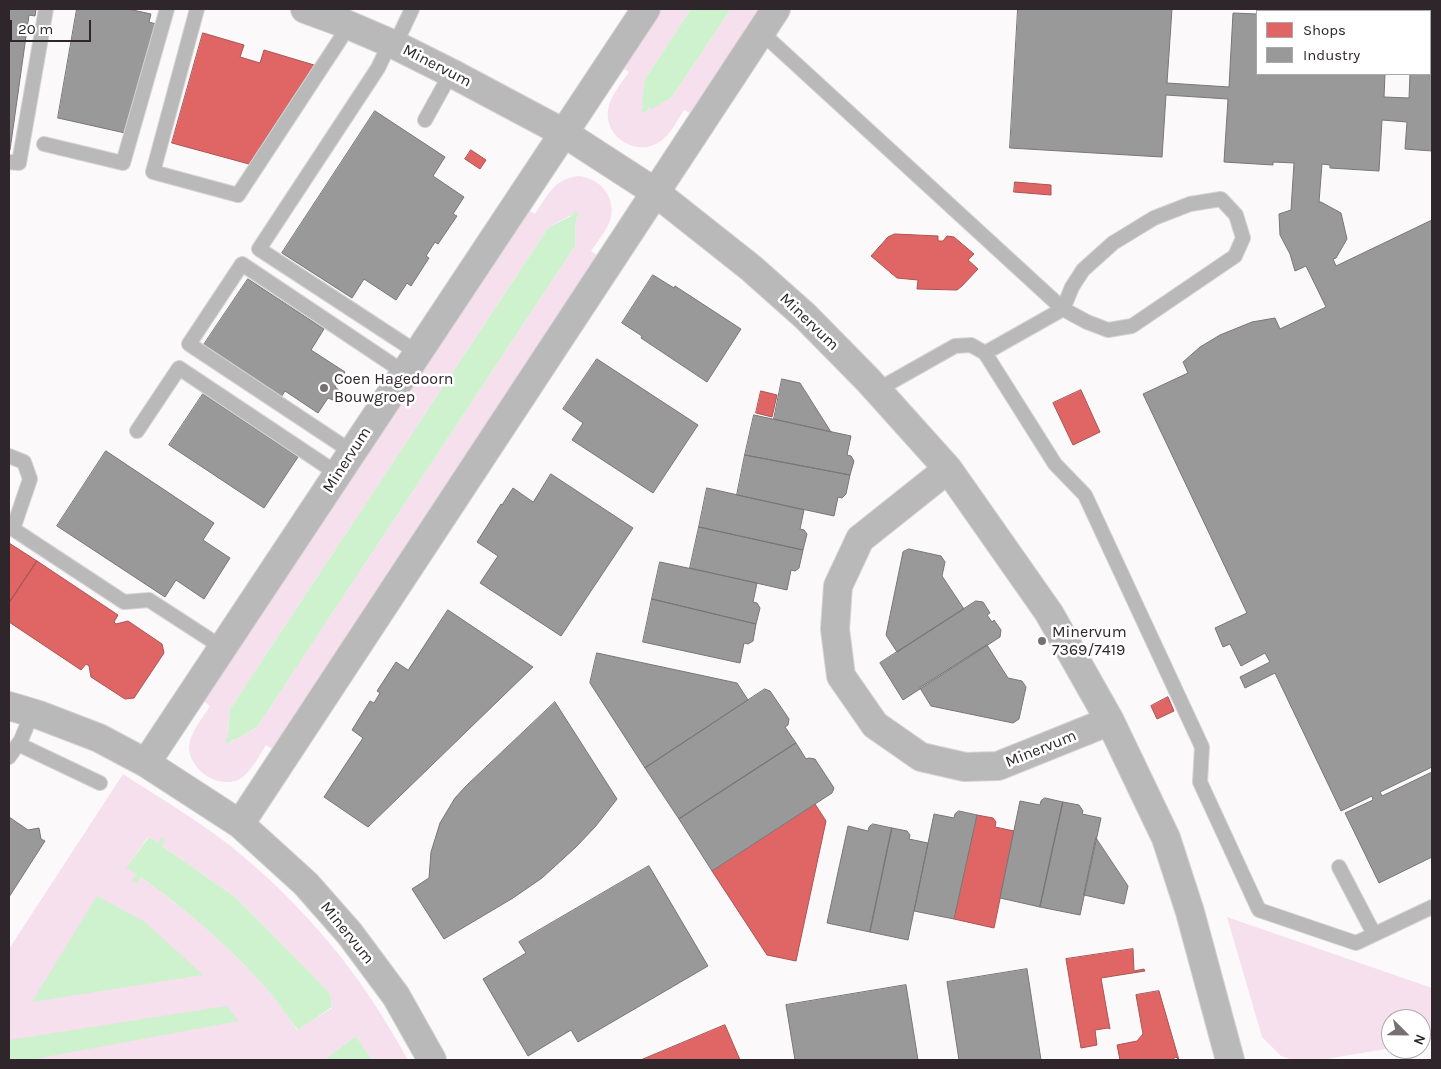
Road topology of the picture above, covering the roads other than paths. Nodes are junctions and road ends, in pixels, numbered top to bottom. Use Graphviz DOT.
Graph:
graph roads {
  1 [pos="46,9"];
  2 [pos="167,9"];
  3 [pos="198,9"];
  4 [pos="305,9"];
  5 [pos="412,9"];
  6 [pos="646,9"];
  7 [pos="776,9"];
  8 [pos="346,24"];
  9 [pos="761,32"];
  10 [pos="392,44"];
  11 [pos="451,73"];
  12 [pos="425,120"];
  13 [pos="564,133"];
  14 [pos="44,144"];
  15 [pos="9,162"];
  16 [pos="654,192"];
  17 [pos="1063,309"];
  18 [pos="985,353"];
  19 [pos="412,363"];
  20 [pos="877,390"];
  21 [pos="137,431"];
  22 [pos="9,456"];
  23 [pos="345,463"];
  24 [pos="948,469"];
  25 [pos="222,648"];
  26 [pos="21,710"];
  27 [pos="1110,721"];
  28 [pos="18,744"];
  29 [pos="9,757"];
  30 [pos="146,763"];
  31 [pos="100,783"];
  32 [pos="240,824"];
  33 [pos="1339,867"];
  34 [pos="1432,907"];
  35 [pos="1374,934"];
  36 [pos="432,1060"];
  37 [pos="1230,1060"];
  1 -- 15 [label="lane"];
  2 -- 14 [label="lane"];
  3 -- 8 [label="lane"];
  4 -- 8 [label="street, Minervum"];
  5 -- 10 [label="lane"];
  6 -- 13 [label="street, Minervum"];
  7 -- 9 [label="street"];
  8 -- 10 [label="street, Minervum"];
  9 -- 16 [label="street"];
  9 -- 17 [label="lane"];
  10 -- 11 [label="street, Minervum"];
  10 -- 19 [label="lane"];
  11 -- 12 [label="lane"];
  11 -- 13 [label="street, Minervum"];
  13 -- 16 [label="street, Minervum"];
  13 -- 19 [label="street, Minervum"];
  16 -- 20 [label="street, Minervum"];
  16 -- 32 [label="street"];
  17 -- 17 [label="lane"];
  17 -- 18 [label="lane"];
  18 -- 20 [label="lane"];
  18 -- 35 [label="lane"];
  19 -- 23 [label="street, Minervum"];
  19 -- 23 [label="lane"];
  20 -- 24 [label="street, Minervum"];
  21 -- 23 [label="lane"];
  22 -- 25 [label="lane"];
  23 -- 25 [label="street, Minervum"];
  24 -- 27 [label="street, Minervum"];
  24 -- 27 [label="street, Minervum"];
  25 -- 30 [label="street, Minervum"];
  26 -- 28 [label="lane"];
  26 -- 30 [label="street, Minervum"];
  27 -- 37 [label="street, Minervum"];
  28 -- 29 [label="lane"];
  28 -- 31 [label="lane"];
  30 -- 32 [label="street, Minervum"];
  32 -- 36 [label="street, Minervum"];
  33 -- 35 [label="lane"];
  34 -- 35 [label="lane"];
}
